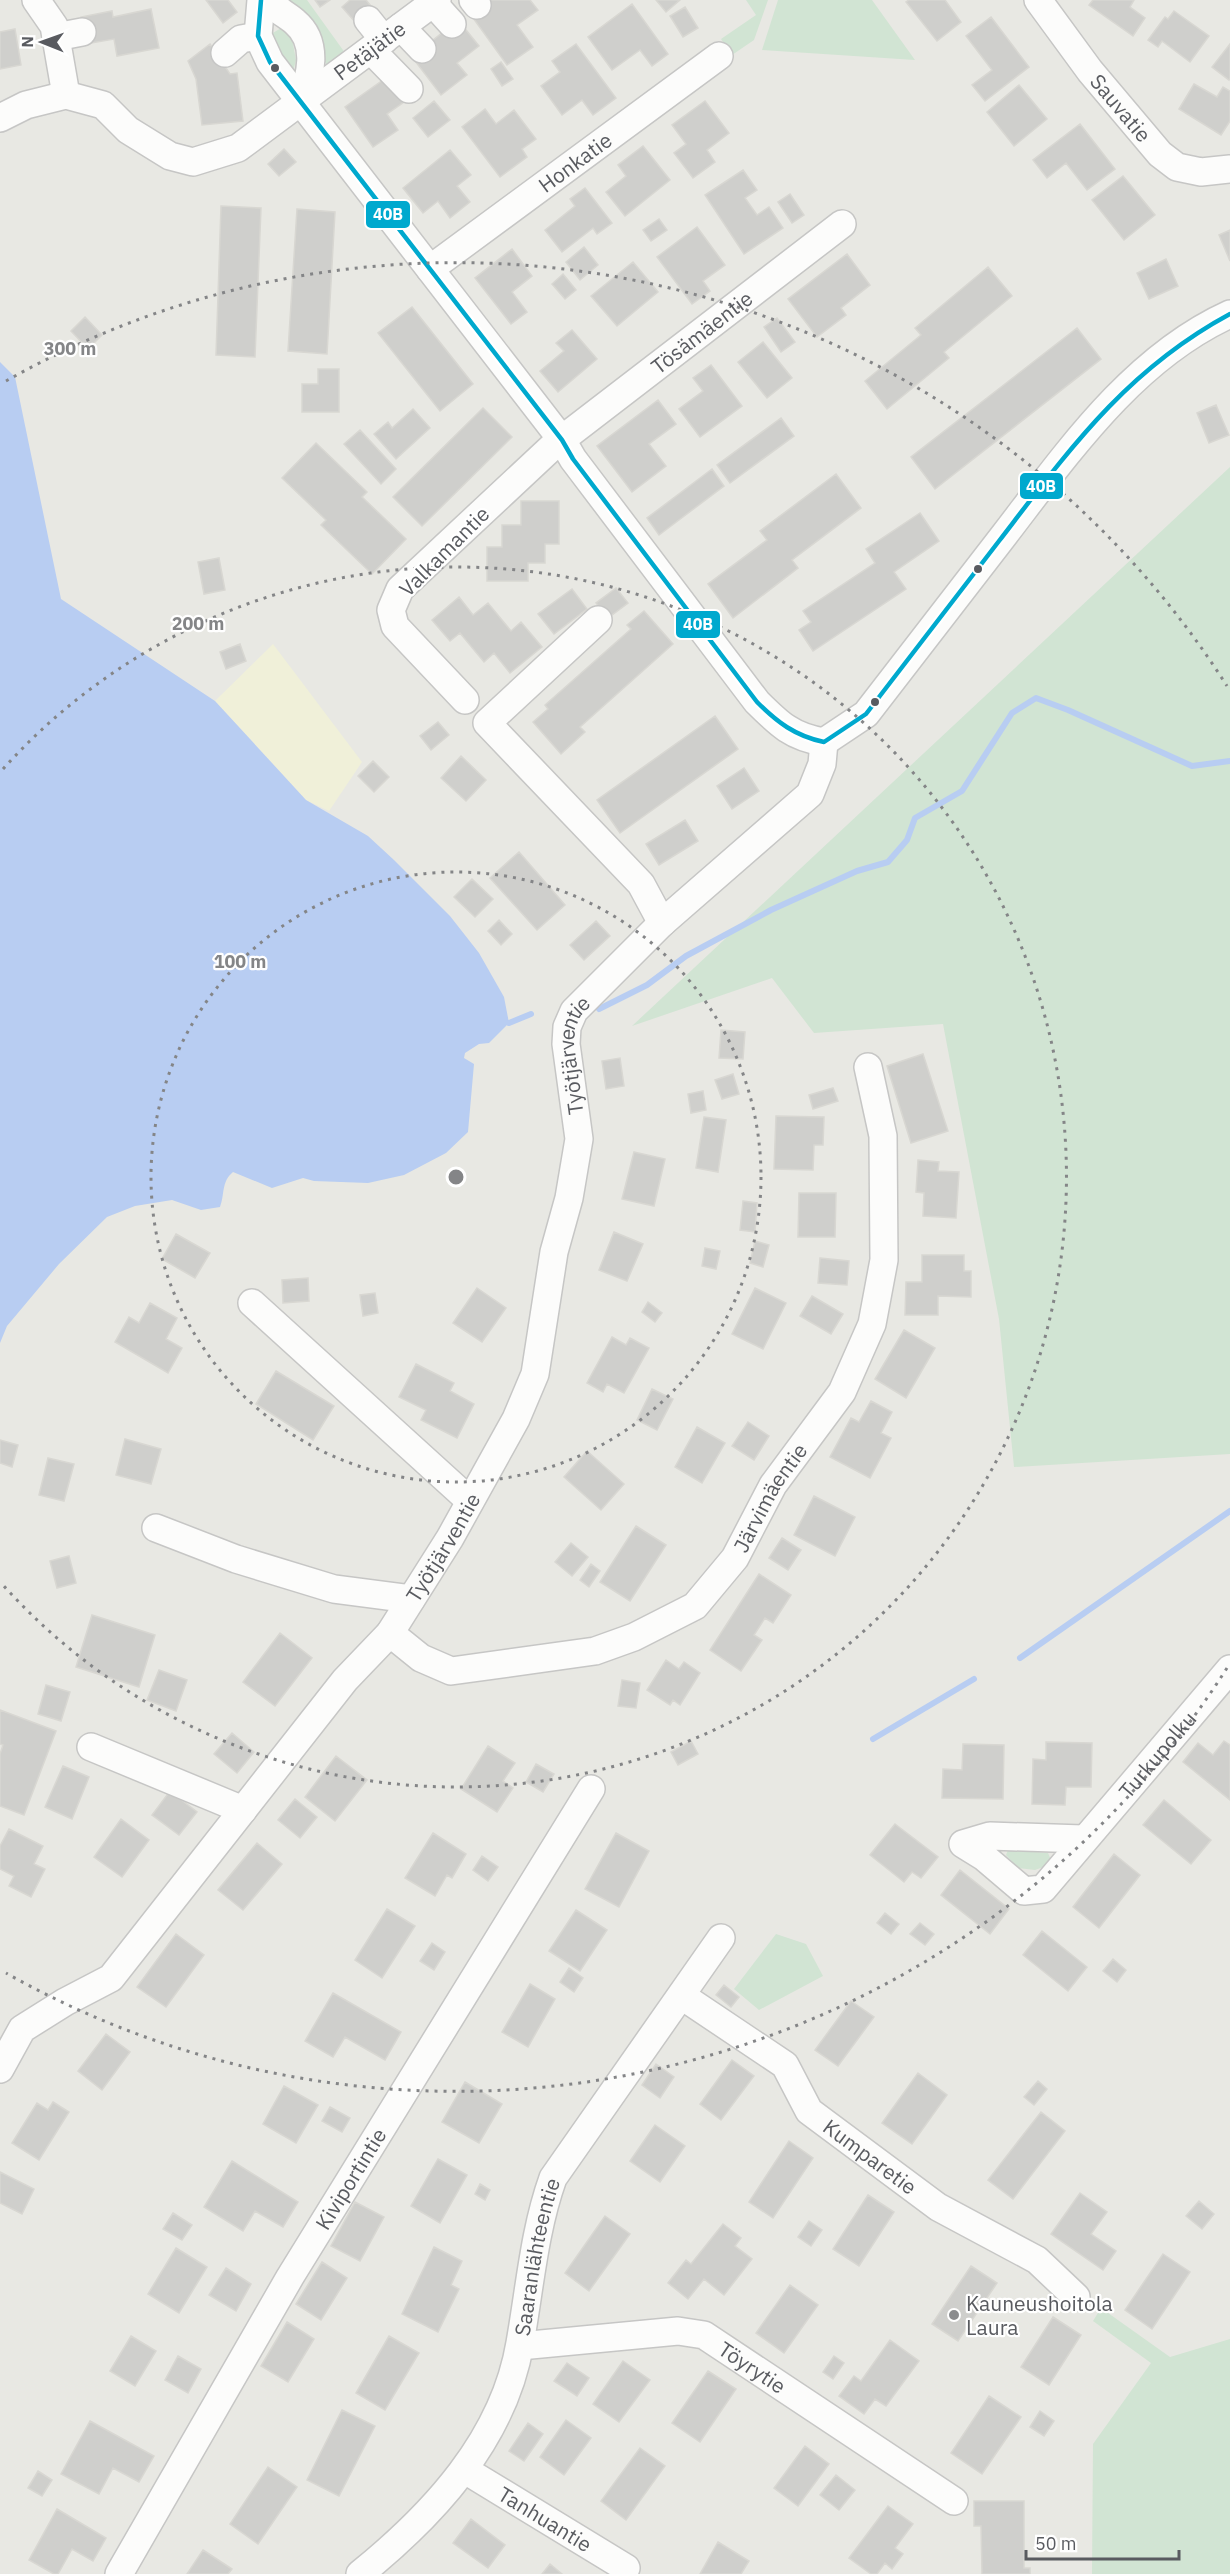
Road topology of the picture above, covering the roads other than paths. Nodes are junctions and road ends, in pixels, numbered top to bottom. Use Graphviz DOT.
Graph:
graph roads {
  1 [pos="36,0"];
  2 [pos="261,0"];
  3 [pos="271,0"];
  4 [pos="1038,0"];
  5 [pos="435,1"];
  6 [pos="452,24"];
  7 [pos="381,34"];
  8 [pos="258,36"];
  9 [pos="422,49"];
  10 [pos="225,53"];
  11 [pos="719,56"];
  12 [pos="409,90"];
  13 [pos="66,95"];
  14 [pos="301,103"];
  15 [pos="0,118"];
  16 [pos="1230,169"];
  17 [pos="842,224"];
  18 [pos="430,269"];
  19 [pos="1230,314"];
  20 [pos="562,440"];
  21 [pos="598,620"];
  22 [pos="465,700"];
  23 [pos="824,742"];
  24 [pos="662,922"];
  25 [pos="868,1066"];
  26 [pos="252,1303"];
  27 [pos="470,1501"];
  28 [pos="156,1528"];
  29 [pos="411,1599"];
  30 [pos="390,1633"];
  31 [pos="1230,1669"];
  32 [pos="91,1747"];
  33 [pos="591,1789"];
  34 [pos="243,1810"];
  35 [pos="1083,1839"];
  36 [pos="721,1938"];
  37 [pos="682,1996"];
  38 [pos="0,2068"];
  39 [pos="1076,2297"];
  40 [pos="520,2346"];
  41 [pos="465,2470"];
  42 [pos="954,2501"];
  43 [pos="626,2568"];
  44 [pos="119,2574"];
  45 [pos="360,2574"];
  1 -- 13 [label="street"];
  2 -- 8 [label="street"];
  3 -- 14 [label="street"];
  4 -- 16 [label="street, Sauvatie"];
  5 -- 6 [label="street"];
  5 -- 7 [label="street, Petäjätie"];
  7 -- 9 [label="street"];
  7 -- 12 [label="street"];
  7 -- 14 [label="street, Petäjätie"];
  8 -- 10 [label="street"];
  8 -- 14 [label="street"];
  11 -- 18 [label="street, Honkatie"];
  13 -- 14 [label="street, Petäjätie"];
  13 -- 15 [label="street"];
  14 -- 18 [label="street"];
  17 -- 20 [label="street, Tösämäentie"];
  18 -- 20 [label="street"];
  19 -- 23 [label="street"];
  20 -- 22 [label="street, Valkamantie"];
  20 -- 23 [label="street"];
  21 -- 24 [label="street"];
  23 -- 24 [label="street, Työtjärventie"];
  24 -- 27 [label="street, Työtjärventie"];
  25 -- 30 [label="street, Järvimäentie"];
  26 -- 27 [label="street"];
  27 -- 29 [label="street, Työtjärventie"];
  28 -- 29 [label="street"];
  29 -- 30 [label="street, Työtjärventie"];
  30 -- 34 [label="street, Työtjärventie"];
  31 -- 35 [label="street, Turkupolku"];
  32 -- 34 [label="street"];
  33 -- 44 [label="street, Kiviportintie"];
  34 -- 38 [label="street, Työtjärventie"];
  36 -- 37 [label="street, Saaranlähteentie"];
  37 -- 39 [label="street, Kumparetie"];
  37 -- 40 [label="street, Saaranlähteentie"];
  40 -- 41 [label="street, Saaranlähteentie"];
  40 -- 42 [label="street, Töyrytie"];
  41 -- 43 [label="street, Tanhuantie"];
  41 -- 45 [label="street, Saaranlähteentie"];
}
